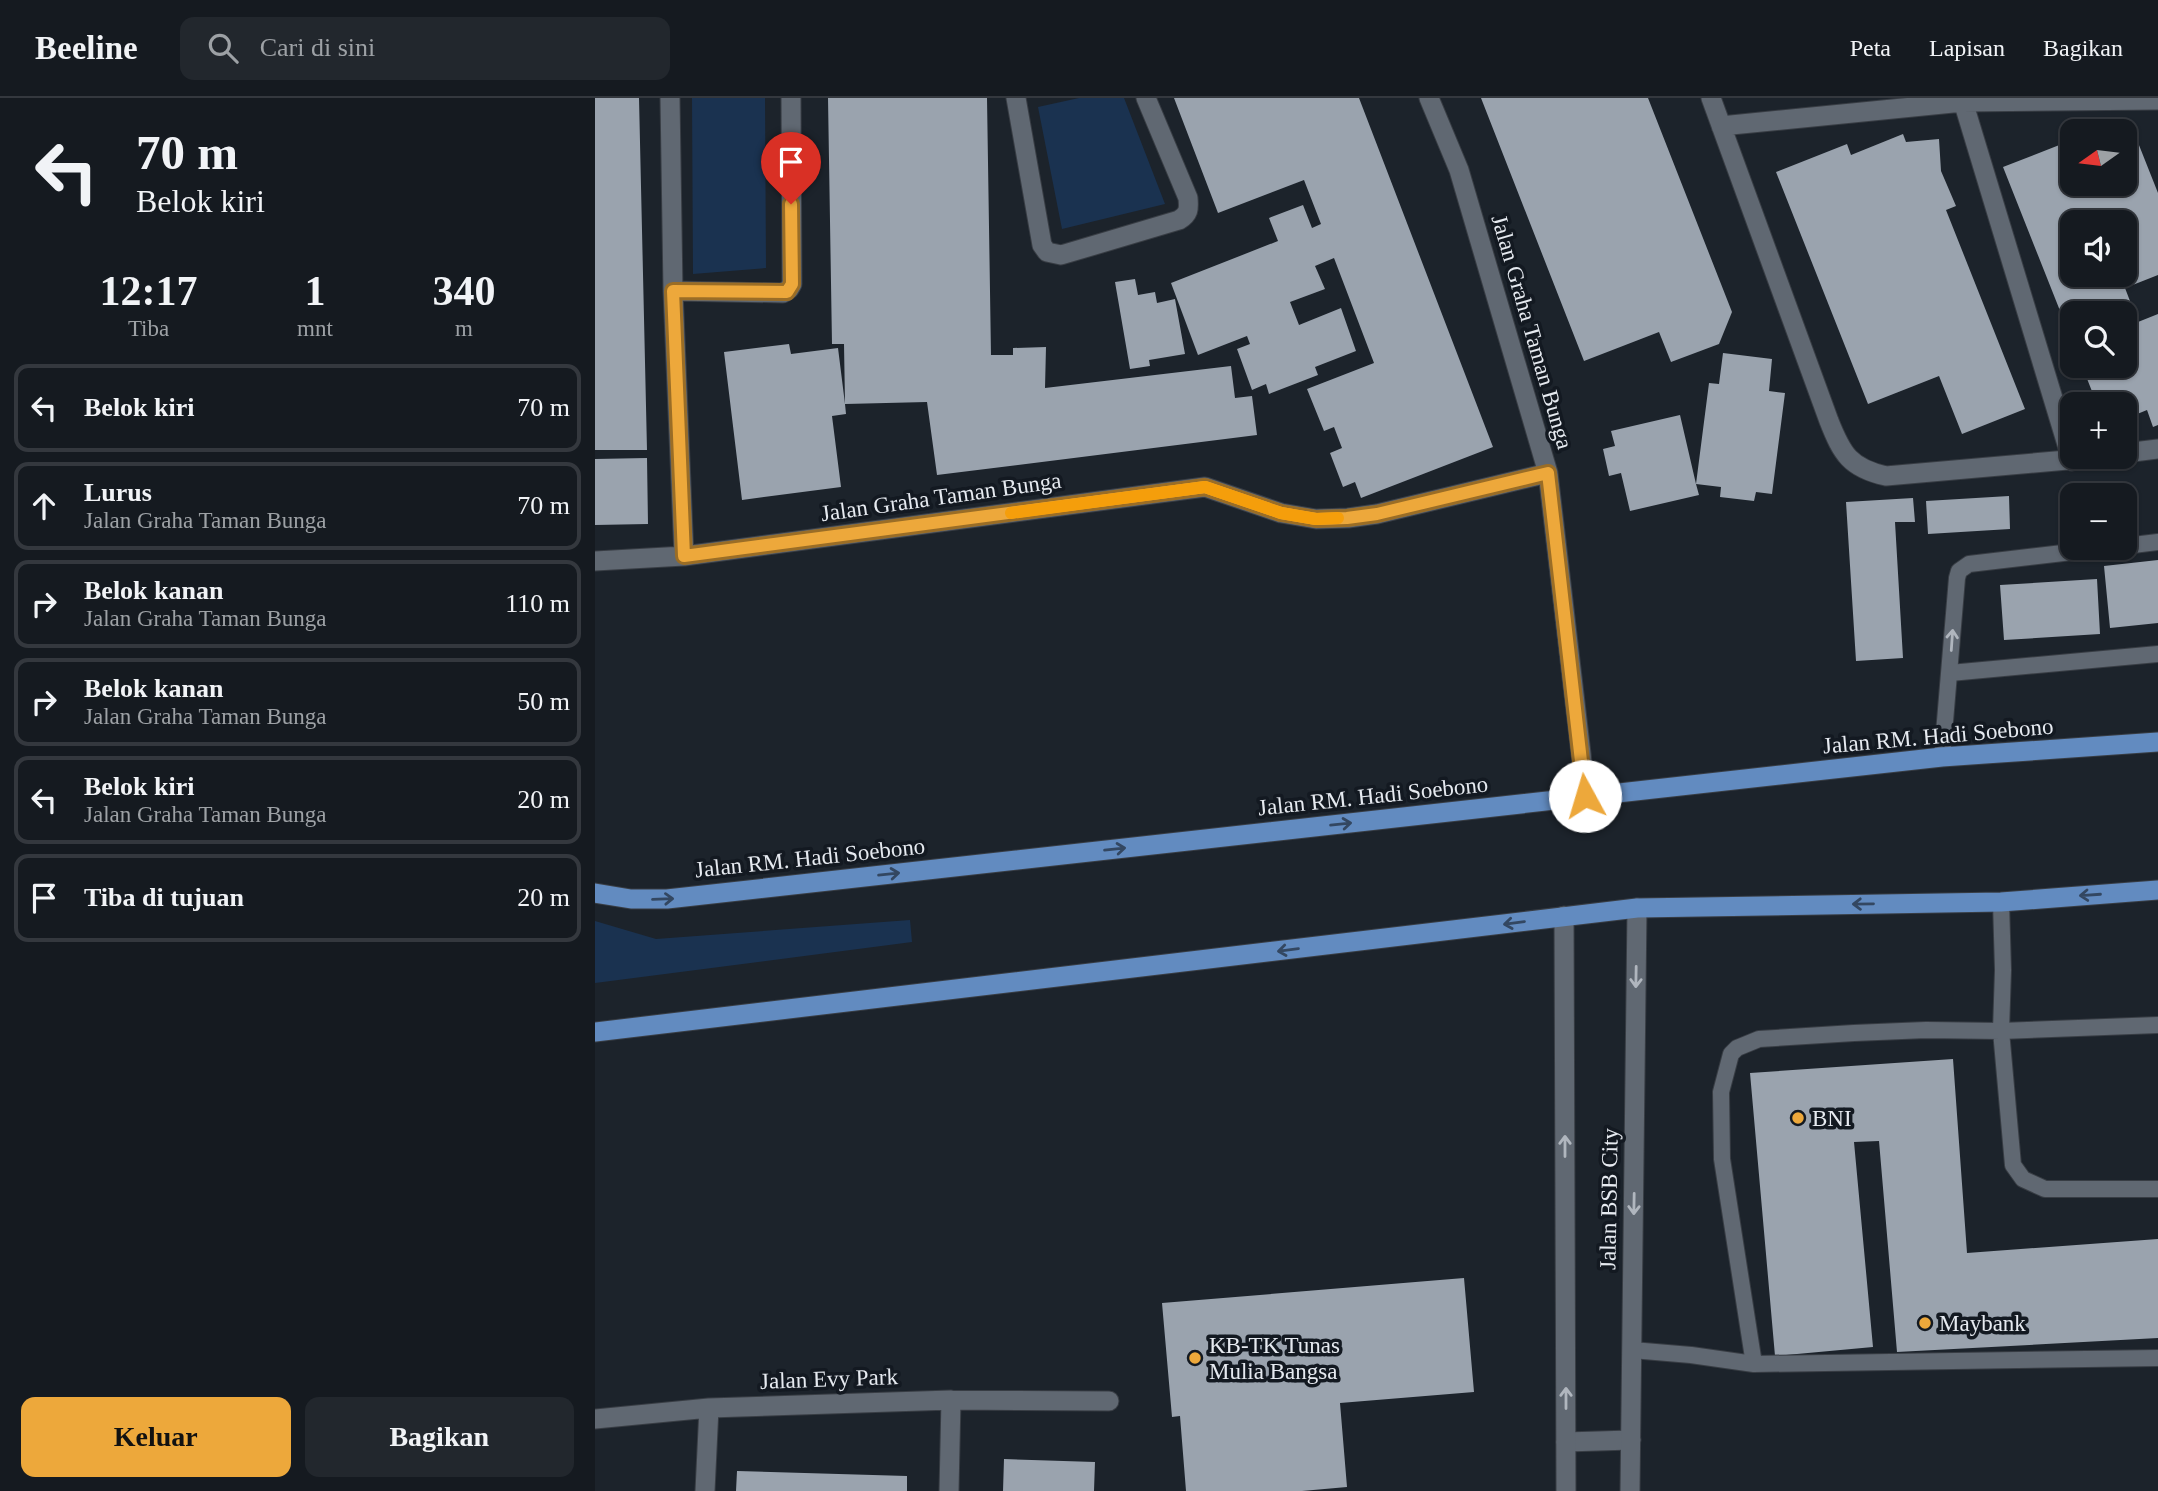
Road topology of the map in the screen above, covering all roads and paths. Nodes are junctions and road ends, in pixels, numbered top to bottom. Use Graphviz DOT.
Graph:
graph roads {
  1 [pos="670,98"];
  2 [pos="791,98"];
  3 [pos="1016,98"];
  4 [pos="1146,98"];
  5 [pos="1429,98"];
  6 [pos="1711,98"];
  7 [pos="1963,100"];
  8 [pos="2158,100"];
  9 [pos="1721,126"];
  10 [pos="673,291"];
  11 [pos="2060,421"];
  12 [pos="2158,449"];
  13 [pos="2137,452"];
  14 [pos="2060,462"];
  15 [pos="1548,473"];
  16 [pos="2158,542"];
  17 [pos="2137,544"];
  18 [pos="2060,553"];
  19 [pos="684,556"];
  20 [pos="595,561"];
  21 [pos="2158,654"];
  22 [pos="1950,673"];
  23 [pos="2158,742"];
  24 [pos="1941,757"];
  25 [pos="1585,796"];
  26 [pos="2158,890"];
  27 [pos="595,893"];
  28 [pos="2001,902"];
  29 [pos="1637,908"];
  30 [pos="1564,916"];
  31 [pos="2158,1025"];
  32 [pos="2001,1031"];
  33 [pos="595,1032"];
  34 [pos="2158,1189"];
  35 [pos="1632,1350"];
  36 [pos="2158,1358"];
  37 [pos="1755,1364"];
  38 [pos="951,1400"];
  39 [pos="1109,1401"];
  40 [pos="709,1408"];
  41 [pos="595,1419"];
  42 [pos="1631,1440"];
  43 [pos="1566,1442"];
  44 [pos="705,1491"];
  45 [pos="949,1491"];
  46 [pos="1566,1491"];
  47 [pos="1630,1491"];
  1 -- 10 [label="street"];
  2 -- 10 [label="street"];
  3 -- 4 [label="street"];
  5 -- 15 [label="street, Jalan Graha Taman Bunga"];
  6 -- 9 [label="street"];
  7 -- 8 [label="street"];
  7 -- 9 [label="street"];
  7 -- 11 [label="street"];
  9 -- 14 [label="street"];
  10 -- 19 [label="street"];
  12 -- 13 [label="street"];
  15 -- 19 [label="street, Jalan Graha Taman Bunga"];
  15 -- 25 [label="street, Jalan Graha Taman Bunga"];
  16 -- 17 [label="lane"];
  22 -- 18 [label="lane, one-way"];
  19 -- 20 [label="street, Jalan Graha Taman Bunga"];
  21 -- 22 [label="lane"];
  22 -- 24 [label="lane"];
  23 -- 24 [label="main road, Jalan RM. Hadi Soebono"];
  24 -- 25 [label="main road, Jalan RM. Hadi Soebono"];
  27 -- 25 [label="main road, Jalan RM. Hadi Soebono, one-way"];
  26 -- 28 [label="main road, one-way"];
  28 -- 29 [label="main road, one-way"];
  28 -- 32 [label="lane"];
  29 -- 30 [label="main road"];
  29 -- 35 [label="street, Jalan BSB City, one-way"];
  30 -- 33 [label="main road, one-way"];
  43 -- 30 [label="street, Jalan BSB City, one-way"];
  31 -- 32 [label="lane"];
  32 -- 34 [label="lane"];
  32 -- 37 [label="lane"];
  35 -- 37 [label="lane"];
  35 -- 42 [label="street, Jalan BSB City"];
  36 -- 37 [label="lane"];
  38 -- 39 [label="street, Jalan Evy Park"];
  38 -- 40 [label="street, Jalan Evy Park"];
  38 -- 45 [label="street"];
  40 -- 41 [label="street, Jalan Evy Park"];
  40 -- 44 [label="street"];
  42 -- 43 [label="street"];
  42 -- 47 [label="street, Jalan BSB City"];
  43 -- 46 [label="street, Jalan BSB City"];
}
